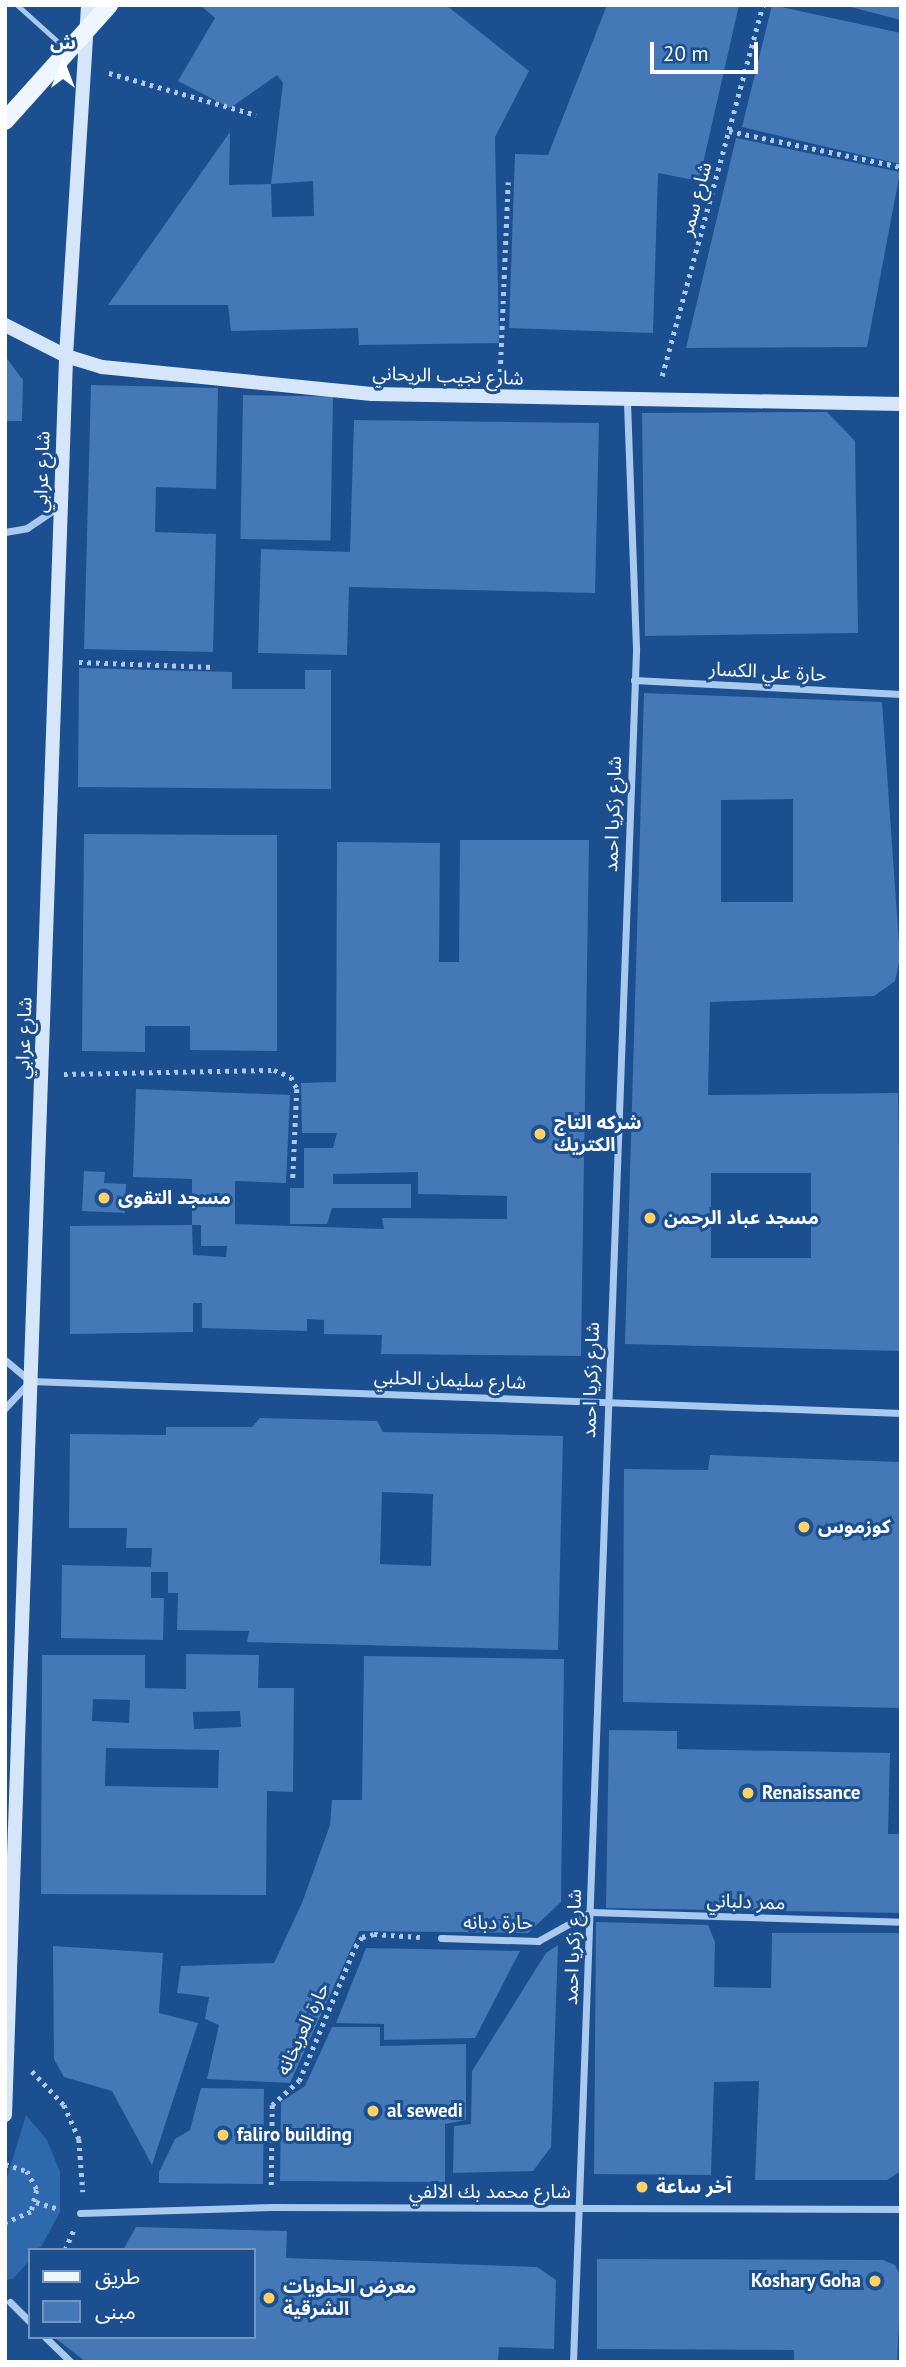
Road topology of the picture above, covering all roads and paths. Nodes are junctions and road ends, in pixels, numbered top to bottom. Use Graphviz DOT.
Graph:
graph roads {
  1 [pos="17,5"];
  2 [pos="88,5"];
  3 [pos="109,5"];
  4 [pos="763,5"];
  5 [pos="88,30"];
  6 [pos="68,51"];
  7 [pos="86,67"];
  8 [pos="256,115"];
  9 [pos="5,121"];
  10 [pos="729,131"];
  11 [pos="901,167"];
  12 [pos="508,182"];
  13 [pos="5,324"];
  14 [pos="66,356"];
  15 [pos="499,397"];
  16 [pos="628,400"];
  17 [pos="655,401"];
  18 [pos="901,404"];
  19 [pos="60,505"];
  20 [pos="5,533"];
  21 [pos="56,662"];
  22 [pos="214,667"];
  23 [pos="634,680"];
  24 [pos="901,694"];
  25 [pos="43,1074"];
  26 [pos="293,1178"];
  27 [pos="5,1360"];
  28 [pos="30,1381"];
  29 [pos="606,1402"];
  30 [pos="5,1408"];
  31 [pos="901,1413"];
  32 [pos="590,1912"];
  33 [pos="901,1922"];
  34 [pos="441,1938"];
  35 [pos="7,2054"];
  36 [pos="5,2115"];
  37 [pos="5,2164"];
  38 [pos="271,2207"];
  39 [pos="582,2208"];
  40 [pos="901,2209"];
  41 [pos="80,2213"];
  42 [pos="5,2223"];
  43 [pos="66,2248"];
  44 [pos="10,2302"];
  45 [pos="28,2320"];
  46 [pos="47,2339"];
  47 [pos="71,2362"];
  48 [pos="573,2362"];
  1 -- 6 [label="lane"];
  2 -- 5 [label="street, شارع عرابي"];
  3 -- 5 [label="main road"];
  4 -- 10 [label="path, شارع سمر"];
  5 -- 6 [label="main road"];
  5 -- 7 [label="street, شارع عرابي"];
  6 -- 9 [label="main road"];
  7 -- 8 [label="path"];
  7 -- 14 [label="street, شارع عرابي"];
  10 -- 11 [label="path"];
  10 -- 17 [label="path, شارع سمر"];
  12 -- 15 [label="path"];
  13 -- 14 [label="street, شارع نجيب الريحاني"];
  14 -- 15 [label="street, شارع نجيب الريحاني"];
  14 -- 19 [label="street, شارع عرابي"];
  15 -- 16 [label="street, شارع نجيب الريحاني"];
  16 -- 17 [label="street, شارع نجيب الريحاني"];
  16 -- 23 [label="street, شارع زكريا احمد"];
  17 -- 18 [label="street, شارع نجيب الريحاني"];
  19 -- 20 [label="street"];
  19 -- 21 [label="street, شارع عرابي"];
  21 -- 22 [label="path"];
  21 -- 25 [label="street, شارع عرابي"];
  23 -- 24 [label="street, حارة علي الكسار"];
  23 -- 29 [label="street, شارع زكريا احمد"];
  25 -- 26 [label="path"];
  25 -- 28 [label="street, شارع عرابي"];
  27 -- 28 [label="street"];
  28 -- 29 [label="street, شارع سليمان الحلبي"];
  28 -- 30 [label="street"];
  28 -- 35 [label="street, شارع عرابي"];
  29 -- 31 [label="street, شارع سليمان الحلبي"];
  29 -- 32 [label="street, شارع زكريا احمد"];
  32 -- 33 [label="street, ممر دلباني"];
  32 -- 34 [label="street, حارة دبانه"];
  32 -- 39 [label="street, شارع زكريا احمد"];
  34 -- 38 [label="path, حارة العربخانه"];
  35 -- 36 [label="street, شارع عرابي"];
  35 -- 41 [label="path"];
  37 -- 42 [label="path"];
  38 -- 39 [label="street, شارع محمد بك الالفي"];
  38 -- 41 [label="street, شارع محمد بك الالفي"];
  39 -- 40 [label="street, شارع محمد بك الالفي"];
  39 -- 48 [label="street, شارع زكريا احمد"];
  41 -- 43 [label="path"];
  44 -- 45 [label="street"];
  46 -- 47 [label="street"];
}
